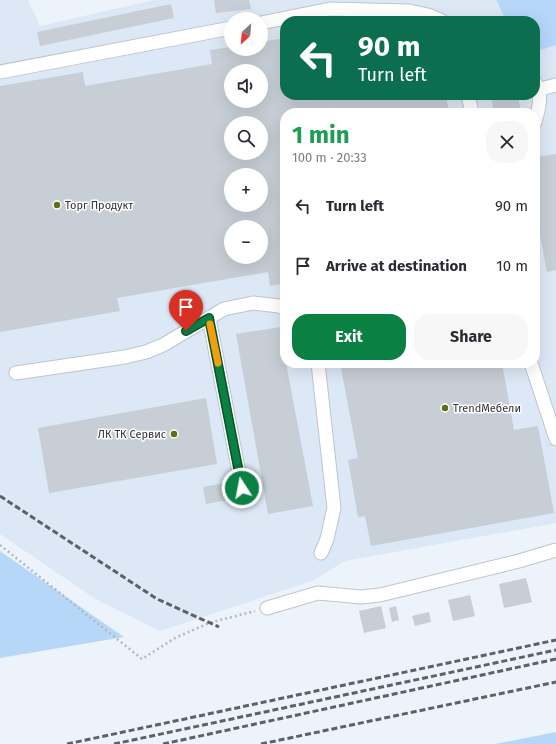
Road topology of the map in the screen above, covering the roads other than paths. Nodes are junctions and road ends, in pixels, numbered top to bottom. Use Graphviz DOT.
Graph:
graph roads {
  1 [pos="293,16"];
  2 [pos="430,16"];
  3 [pos="280,19"];
  4 [pos="268,21"];
  5 [pos="224,29"];
  6 [pos="0,72"];
  7 [pos="540,85"];
  8 [pos="556,85"];
  9 [pos="280,306"];
  10 [pos="209,318"];
  11 [pos="319,368"];
  12 [pos="533,368"];
  13 [pos="16,373"];
  14 [pos="556,439"];
  15 [pos="242,488"];
  16 [pos="556,550"];
  17 [pos="321,553"];
  18 [pos="267,608"];
  1 -- 2 [label="lane"];
  3 -- 4 [label="lane"];
  5 -- 6 [label="lane"];
  7 -- 8 [label="lane"];
  9 -- 10 [label="lane"];
  10 -- 13 [label="lane"];
  10 -- 15 [label="lane"];
  11 -- 17 [label="lane"];
  12 -- 14 [label="lane"];
  16 -- 18 [label="lane"];
}
